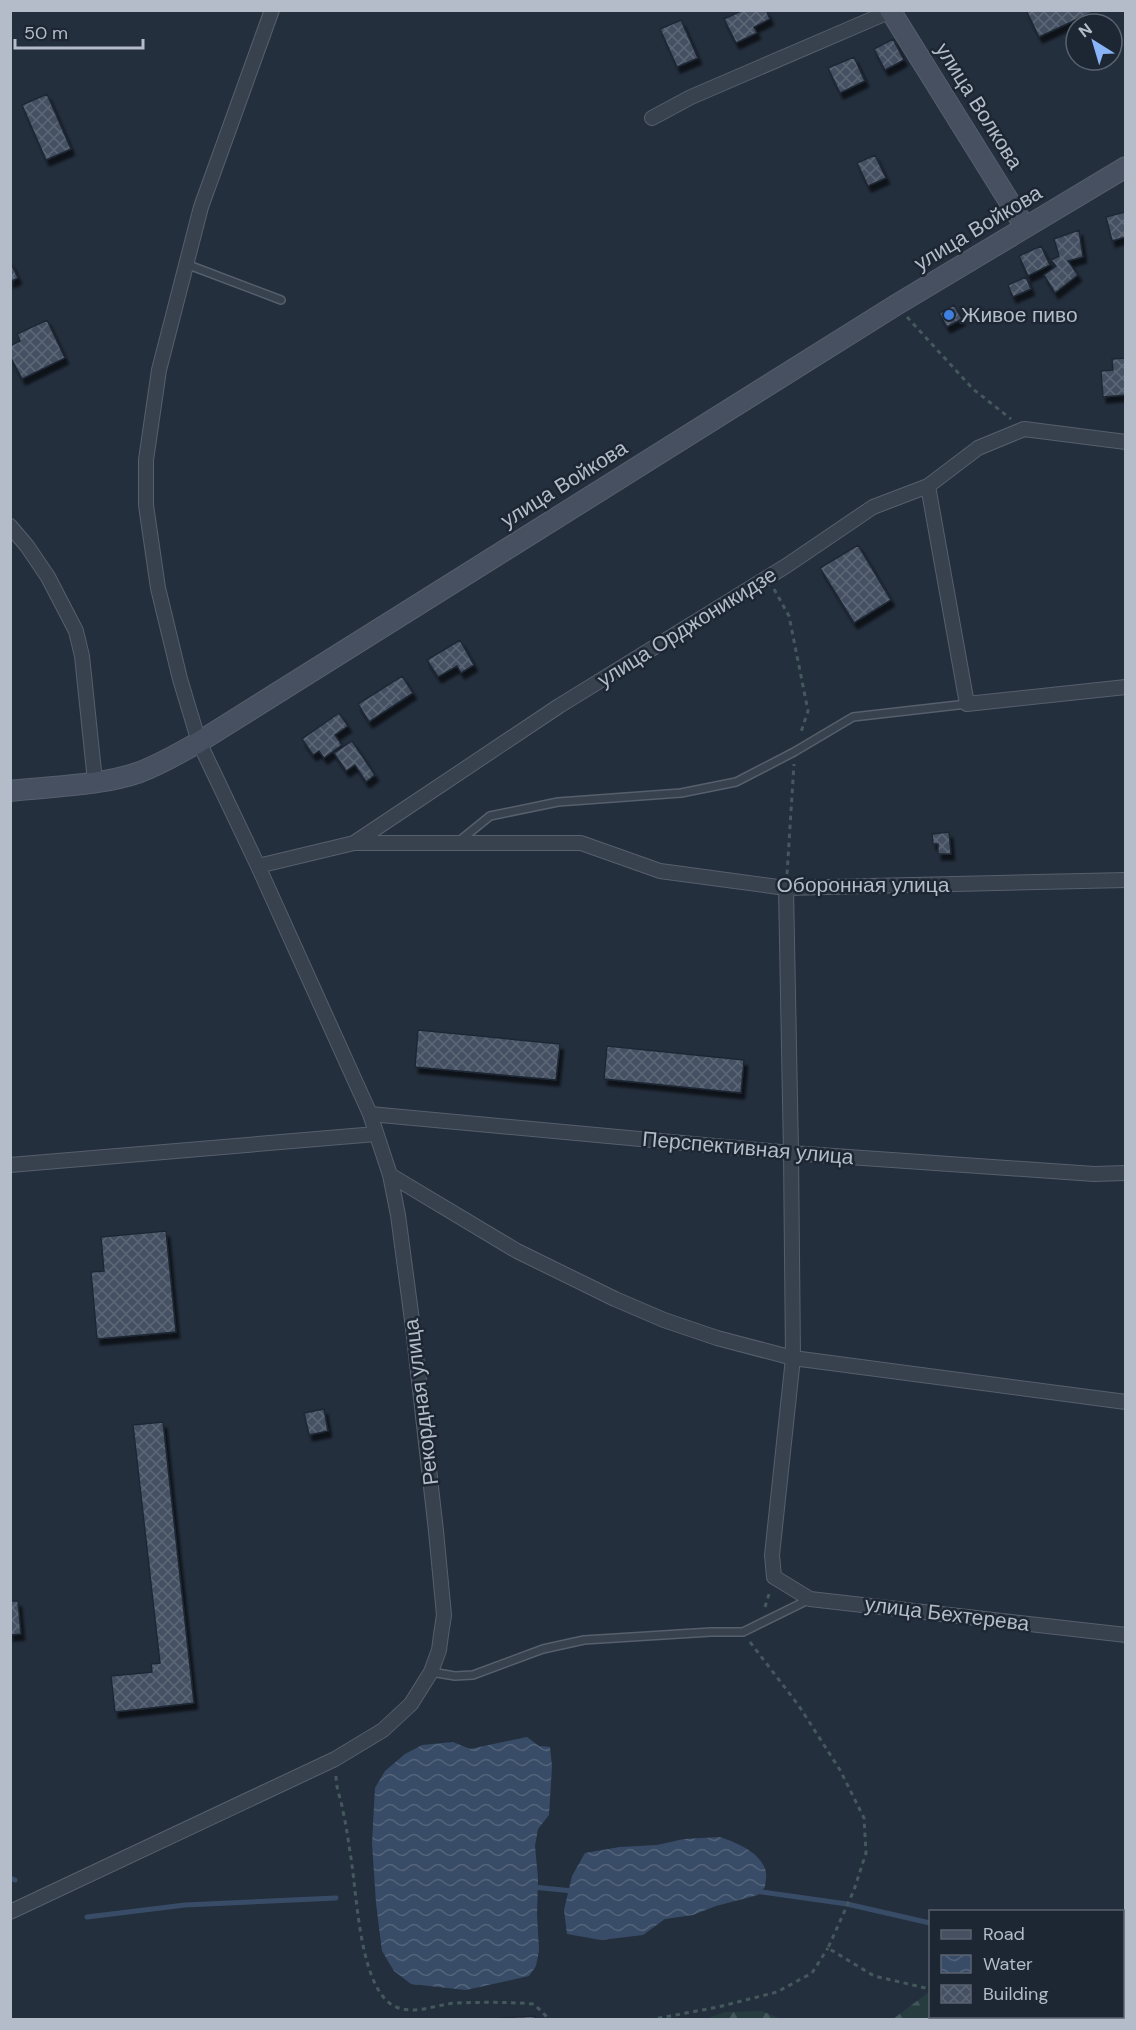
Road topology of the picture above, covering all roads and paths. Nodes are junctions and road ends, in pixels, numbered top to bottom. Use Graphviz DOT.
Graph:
graph roads {
  1 [pos="272,10"];
  2 [pos="891,11"];
  3 [pos="652,118"];
  4 [pos="1125,167"];
  5 [pos="1026,227"];
  6 [pos="186,264"];
  7 [pos="281,300"];
  8 [pos="896,304"];
  9 [pos="1023,429"];
  10 [pos="1125,442"];
  11 [pos="928,486"];
  12 [pos="10,526"];
  13 [pos="767,578"];
  14 [pos="1125,687"];
  15 [pos="967,704"];
  16 [pos="199,742"];
  17 [pos="794,752"];
  18 [pos="95,781"];
  19 [pos="10,791"];
  20 [pos="354,843"];
  21 [pos="456,843"];
  22 [pos="258,866"];
  23 [pos="1125,880"];
  24 [pos="786,888"];
  25 [pos="370,1114"];
  26 [pos="376,1134"];
  27 [pos="791,1154"];
  28 [pos="10,1165"];
  29 [pos="1125,1173"];
  30 [pos="390,1175"];
  31 [pos="793,1358"];
  32 [pos="1125,1402"];
  33 [pos="774,1577"];
  34 [pos="810,1599"];
  35 [pos="746,1631"];
  36 [pos="1125,1635"];
  37 [pos="431,1672"];
  38 [pos="335,1759"];
  39 [pos="10,1912"];
  40 [pos="828,1948"];
  41 [pos="929,1989"];
  42 [pos="550,2019"];
  43 [pos="649,2019"];
  1 -- 6 [label="street, Рекордная улица"];
  2 -- 3 [label="street, улица Волкова"];
  2 -- 5 [label="street, улица Волкова"];
  4 -- 5 [label="street, улица Войкова"];
  5 -- 8 [label="street, улица Войкова"];
  6 -- 7 [label="lane"];
  6 -- 16 [label="street, Рекордная улица"];
  8 -- 9 [label="path"];
  8 -- 16 [label="street, улица Войкова"];
  9 -- 10 [label="street"];
  9 -- 11 [label="street, улица Орджоникидзе"];
  11 -- 13 [label="street, улица Орджоникидзе"];
  11 -- 15 [label="street"];
  12 -- 18 [label="street"];
  13 -- 17 [label="path"];
  13 -- 20 [label="street, улица Орджоникидзе"];
  14 -- 15 [label="street"];
  15 -- 17 [label="lane"];
  16 -- 18 [label="street, улица Войкова"];
  16 -- 22 [label="street, Рекордная улица"];
  17 -- 21 [label="lane"];
  17 -- 24 [label="path"];
  18 -- 19 [label="street, улица Войкова"];
  20 -- 21 [label="street, Оборонная улица"];
  20 -- 22 [label="street, улица Орджоникидзе"];
  21 -- 24 [label="street, Оборонная улица"];
  22 -- 25 [label="street, Рекордная улица"];
  23 -- 24 [label="street, Оборонная улица"];
  24 -- 27 [label="street"];
  25 -- 26 [label="street, Рекордная улица"];
  25 -- 27 [label="street, Перспективная улица"];
  26 -- 28 [label="street"];
  26 -- 30 [label="street, Рекордная улица"];
  27 -- 29 [label="street, Перспективная улица"];
  27 -- 31 [label="street"];
  30 -- 31 [label="street"];
  30 -- 37 [label="street, Рекордная улица"];
  31 -- 32 [label="street"];
  31 -- 33 [label="street"];
  33 -- 34 [label="street, улица Бехтерева"];
  33 -- 35 [label="path"];
  34 -- 35 [label="lane"];
  34 -- 36 [label="street, улица Бехтерева"];
  35 -- 37 [label="lane"];
  35 -- 40 [label="path"];
  37 -- 38 [label="street, Рекордная улица"];
  38 -- 39 [label="street, Рекордная улица"];
  38 -- 42 [label="path"];
  40 -- 41 [label="path"];
  40 -- 43 [label="path"];
}
